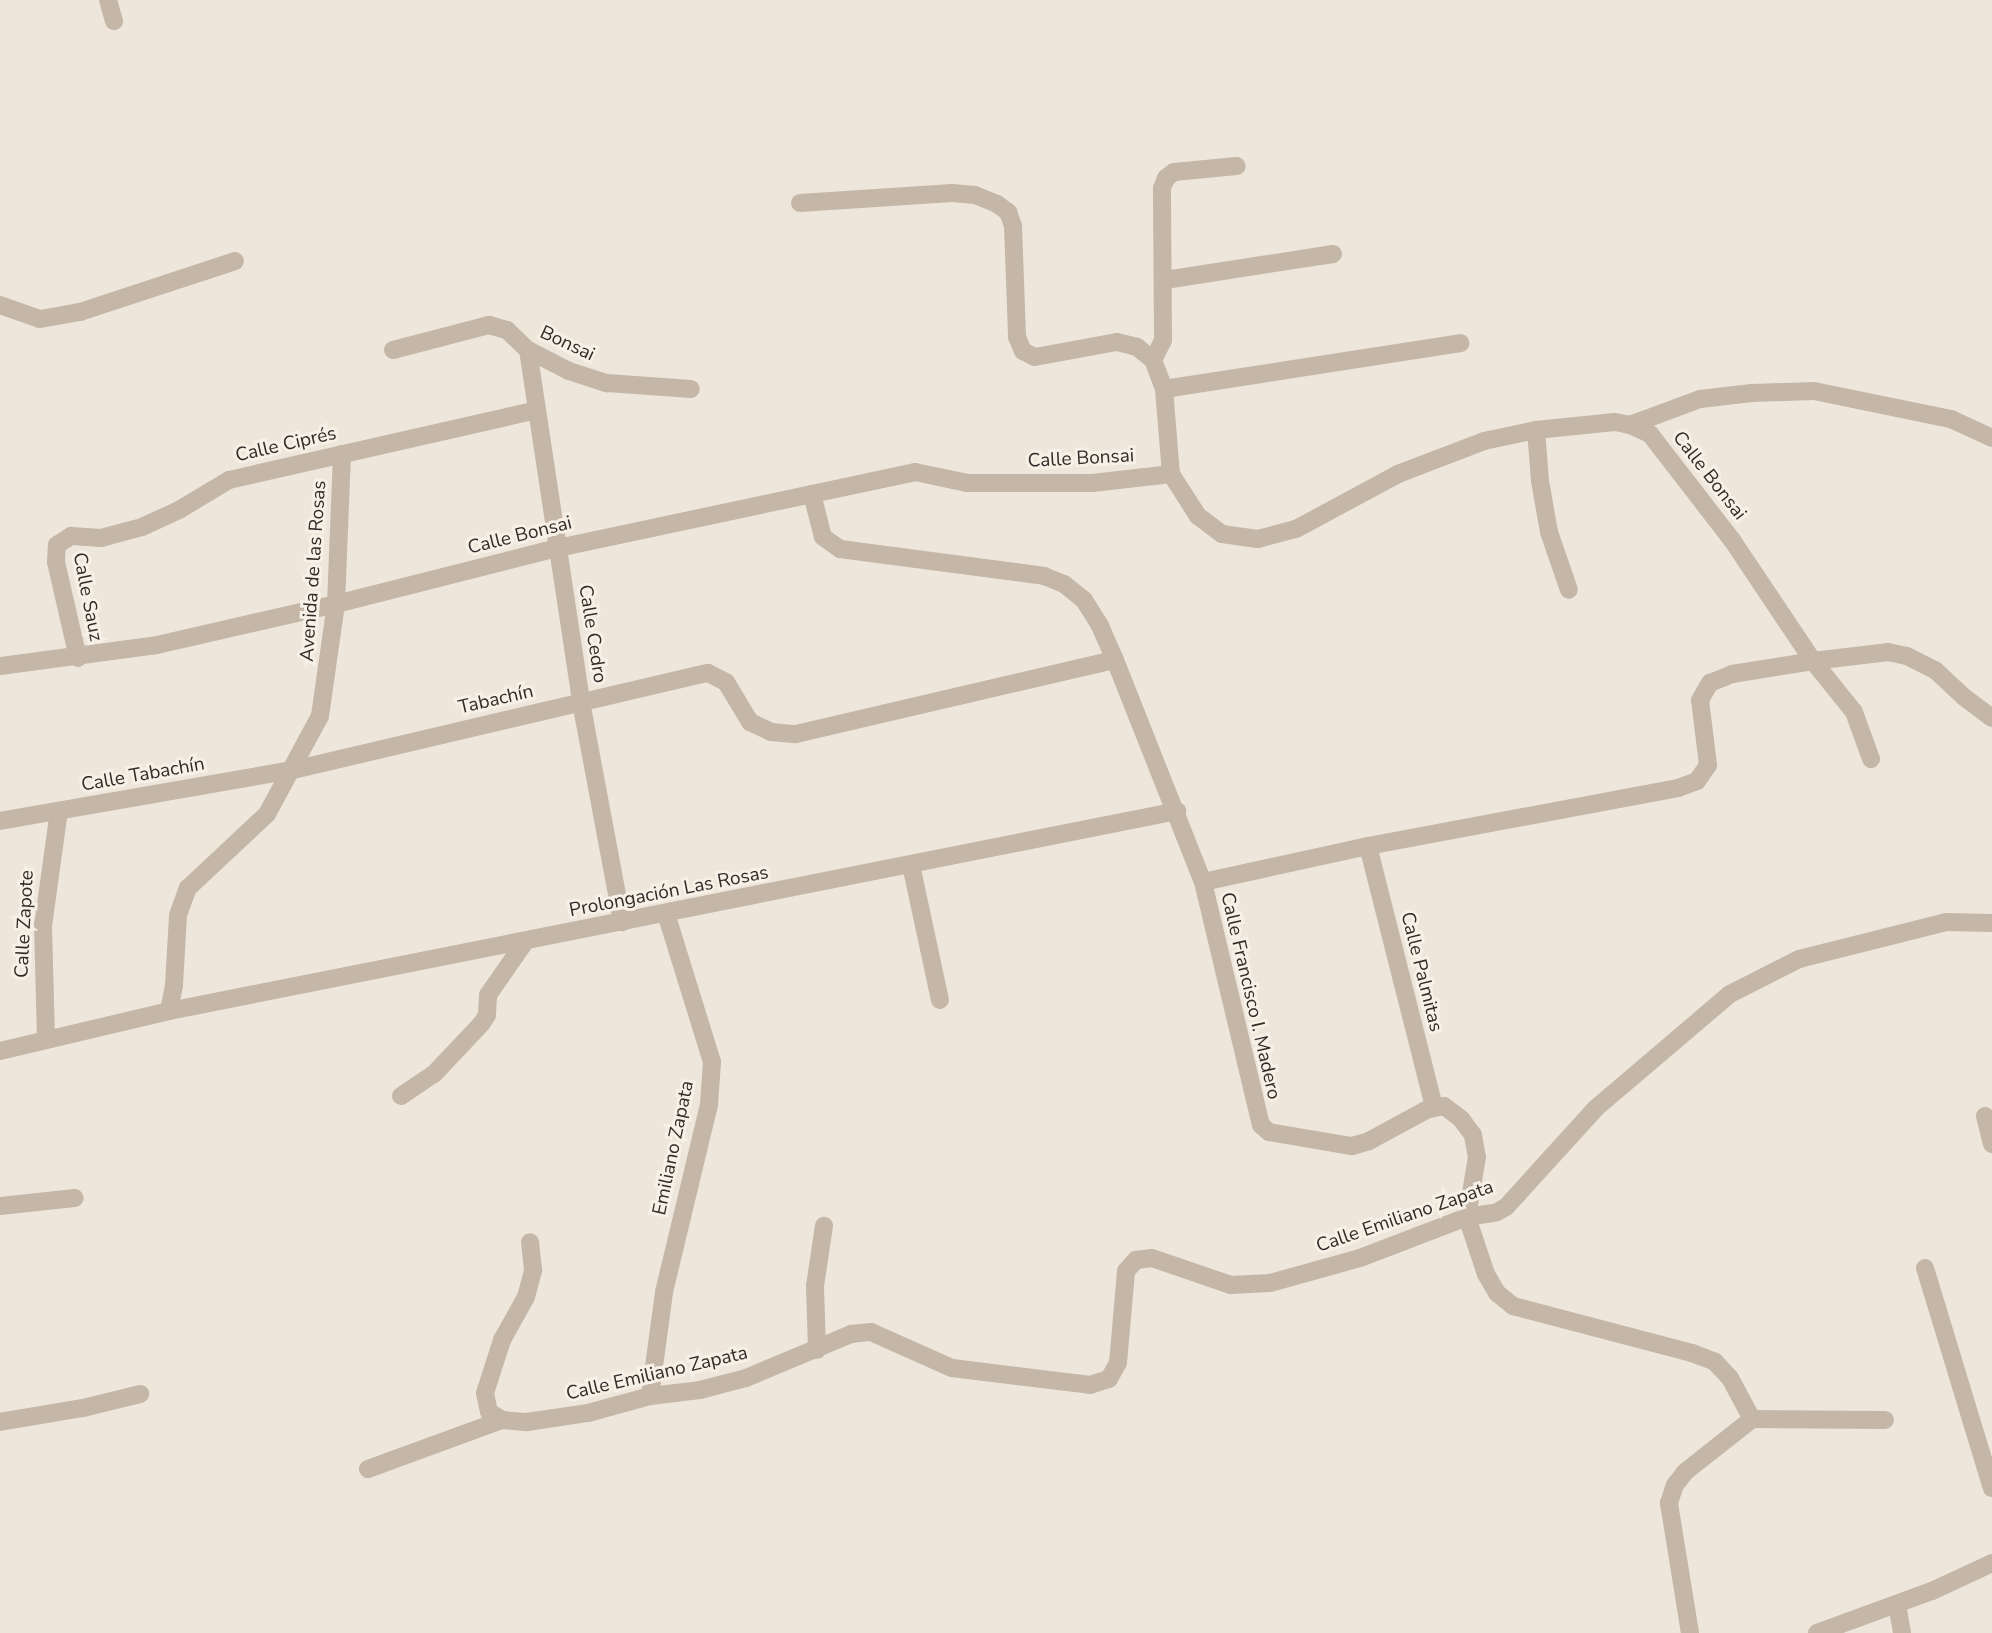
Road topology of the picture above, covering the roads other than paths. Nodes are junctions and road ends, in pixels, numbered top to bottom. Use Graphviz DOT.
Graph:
graph roads {
  1 [pos="108,0"];
  2 [pos="114,21"];
  3 [pos="1237,166"];
  4 [pos="800,203"];
  5 [pos="1334,254"];
  6 [pos="235,261"];
  7 [pos="1165,280"];
  8 [pos="0,305"];
  9 [pos="1460,343"];
  10 [pos="393,350"];
  11 [pos="528,350"];
  12 [pos="1153,360"];
  13 [pos="691,389"];
  14 [pos="1164,389"];
  15 [pos="536,410"];
  16 [pos="1630,425"];
  17 [pos="1536,430"];
  18 [pos="1992,438"];
  19 [pos="342,454"];
  20 [pos="1171,474"];
  21 [pos="812,494"];
  22 [pos="57,545"];
  23 [pos="558,548"];
  24 [pos="1569,590"];
  25 [pos="337,604"];
  26 [pos="78,658"];
  27 [pos="1115,660"];
  28 [pos="1813,661"];
  29 [pos="0,666"];
  30 [pos="581,702"];
  31 [pos="1992,718"];
  32 [pos="1871,759"];
  33 [pos="293,770"];
  34 [pos="59,811"];
  35 [pos="1177,811"];
  36 [pos="0,821"];
  37 [pos="1368,846"];
  38 [pos="911,865"];
  39 [pos="1203,882"];
  40 [pos="666,913"];
  41 [pos="622,922"];
  42 [pos="1992,923"];
  43 [pos="524,942"];
  44 [pos="940,1000"];
  45 [pos="169,1011"];
  46 [pos="46,1040"];
  47 [pos="0,1051"];
  48 [pos="401,1096"];
  49 [pos="1434,1107"];
  50 [pos="1985,1116"];
  51 [pos="1992,1144"];
  52 [pos="75,1198"];
  53 [pos="0,1206"];
  54 [pos="1467,1217"];
  55 [pos="824,1226"];
  56 [pos="530,1242"];
  57 [pos="1925,1268"];
  58 [pos="817,1350"];
  59 [pos="140,1394"];
  60 [pos="650,1396"];
  61 [pos="1752,1419"];
  62 [pos="502,1420"];
  63 [pos="1885,1420"];
  64 [pos="0,1422"];
  65 [pos="368,1469"];
  66 [pos="1992,1488"];
  67 [pos="1992,1563"];
  68 [pos="1897,1604"];
  69 [pos="1690,1633"];
  70 [pos="1817,1633"];
  71 [pos="1902,1633"];
  1 -- 2 [label="street"];
  3 -- 7 [label="street"];
  4 -- 12 [label="street"];
  5 -- 7 [label="street"];
  6 -- 8 [label="street"];
  7 -- 12 [label="street"];
  9 -- 14 [label="street"];
  10 -- 11 [label="street, Bonsai"];
  11 -- 13 [label="street, Bonsai"];
  11 -- 15 [label="street, Calle Cedro"];
  12 -- 14 [label="street"];
  14 -- 20 [label="street"];
  15 -- 19 [label="street, Calle Ciprés"];
  15 -- 23 [label="street, Calle Cedro"];
  16 -- 17 [label="street"];
  16 -- 18 [label="street"];
  16 -- 28 [label="street, Calle Bonsai"];
  17 -- 20 [label="street"];
  17 -- 24 [label="street"];
  19 -- 22 [label="street, Calle Ciprés"];
  19 -- 25 [label="street, Avenida de las Rosas"];
  20 -- 21 [label="street, Calle Bonsai"];
  21 -- 23 [label="street, Calle Bonsai"];
  21 -- 27 [label="street, Calle Francisco I. Madero"];
  22 -- 26 [label="street, Calle Sauz"];
  23 -- 25 [label="street, Calle Bonsai"];
  23 -- 30 [label="street, Calle Cedro"];
  25 -- 26 [label="street, Calle Bonsai"];
  25 -- 33 [label="street, Avenida de las Rosas"];
  26 -- 29 [label="street, Calle Bonsai"];
  27 -- 30 [label="street, Tabachín"];
  27 -- 35 [label="street, Calle Francisco I. Madero"];
  28 -- 31 [label="street"];
  28 -- 32 [label="street, Calle Bonsai"];
  28 -- 37 [label="street"];
  30 -- 33 [label="street, Tabachín"];
  30 -- 41 [label="street, Calle Cedro"];
  33 -- 34 [label="street, Calle Tabachín"];
  33 -- 45 [label="street, Avenida de las Rosas"];
  34 -- 36 [label="street, Calle Tabachín"];
  34 -- 46 [label="street, Calle Zapote"];
  35 -- 38 [label="street, Prolongación Las Rosas"];
  35 -- 39 [label="street, Calle Francisco I. Madero"];
  37 -- 39 [label="street"];
  37 -- 49 [label="street, Calle Palmitas"];
  38 -- 40 [label="street, Prolongación Las Rosas"];
  38 -- 44 [label="street"];
  39 -- 49 [label="street, Calle Francisco I. Madero"];
  40 -- 41 [label="street, Prolongación Las Rosas"];
  40 -- 60 [label="street, Emiliano Zapata"];
  41 -- 43 [label="street, Prolongación Las Rosas"];
  42 -- 54 [label="street, Calle Emiliano Zapata"];
  43 -- 45 [label="street, Prolongación Las Rosas"];
  43 -- 48 [label="street"];
  45 -- 46 [label="street"];
  46 -- 47 [label="street"];
  49 -- 54 [label="street"];
  50 -- 51 [label="street"];
  52 -- 53 [label="street"];
  54 -- 58 [label="street, Calle Emiliano Zapata"];
  54 -- 61 [label="street"];
  55 -- 58 [label="street"];
  56 -- 62 [label="street"];
  57 -- 66 [label="street"];
  58 -- 60 [label="street, Calle Emiliano Zapata"];
  59 -- 64 [label="street"];
  60 -- 62 [label="street, Calle Emiliano Zapata"];
  61 -- 63 [label="street"];
  61 -- 69 [label="street"];
  62 -- 65 [label="street, Calle Emiliano Zapata"];
  67 -- 68 [label="street"];
  68 -- 70 [label="street"];
  68 -- 71 [label="street"];
}
